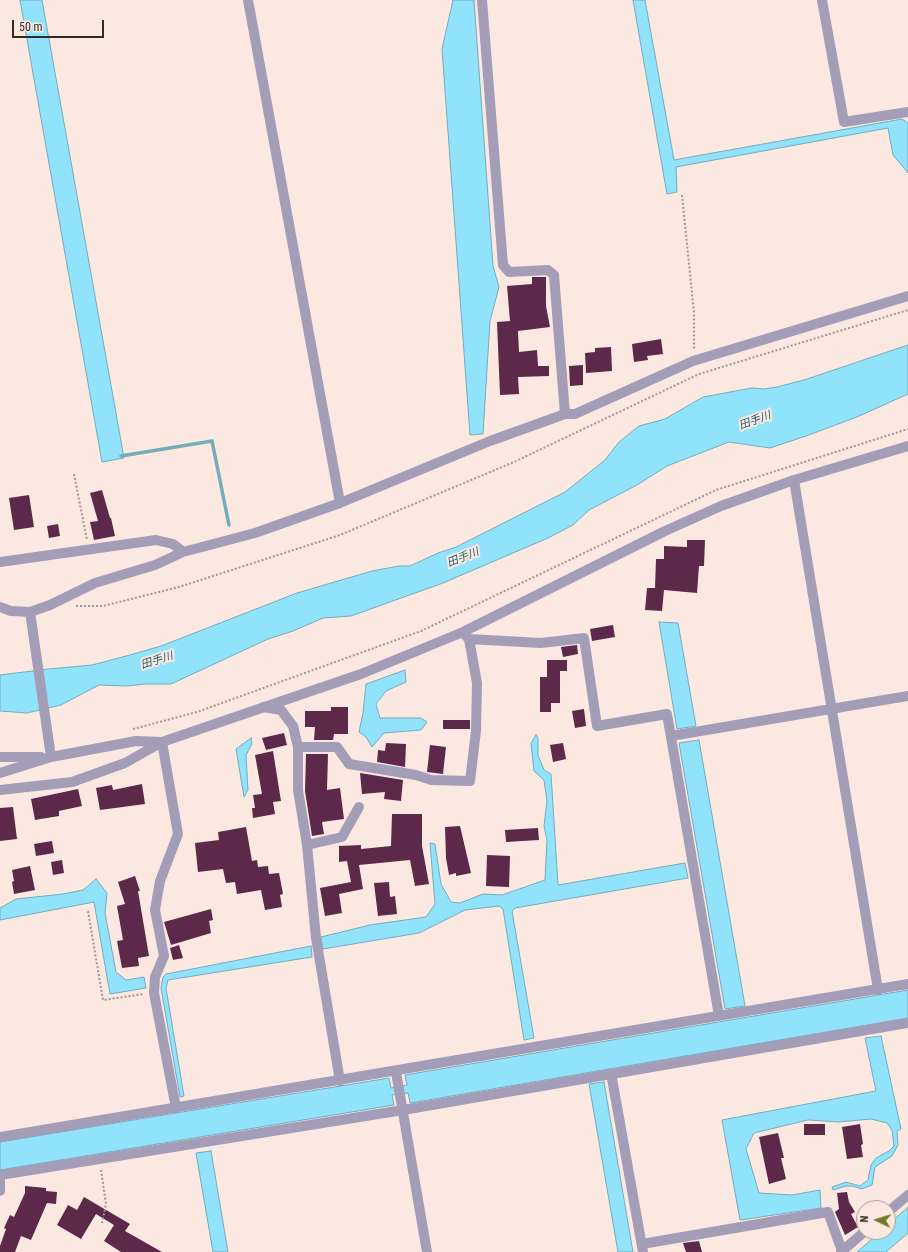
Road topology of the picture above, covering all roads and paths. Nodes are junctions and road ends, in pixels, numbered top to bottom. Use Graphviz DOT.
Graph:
graph roads {
  1 [pos="248,0"];
  2 [pos="482,0"];
  3 [pos="822,0"];
  4 [pos="908,112"];
  5 [pos="682,195"];
  6 [pos="908,296"];
  7 [pos="908,310"];
  8 [pos="693,361"];
  9 [pos="565,414"];
  10 [pos="908,429"];
  11 [pos="908,446"];
  12 [pos="74,474"];
  13 [pos="794,480"];
  14 [pos="340,503"];
  15 [pos="90,551"];
  16 [pos="182,552"];
  17 [pos="0,562"];
  18 [pos="73,606"];
  19 [pos="0,608"];
  20 [pos="30,612"];
  21 [pos="466,636"];
  22 [pos="908,696"];
  23 [pos="262,707"];
  24 [pos="832,710"];
  25 [pos="131,730"];
  26 [pos="671,736"];
  27 [pos="162,742"];
  28 [pos="298,747"];
  29 [pos="0,757"];
  30 [pos="51,757"];
  31 [pos="0,774"];
  32 [pos="0,790"];
  33 [pos="359,806"];
  34 [pos="307,845"];
  35 [pos="88,911"];
  36 [pos="908,984"];
  37 [pos="878,990"];
  38 [pos="154,993"];
  39 [pos="719,1016"];
  40 [pos="908,1023"];
  41 [pos="396,1072"];
  42 [pos="611,1073"];
  43 [pos="340,1081"];
  44 [pos="176,1108"];
  45 [pos="403,1110"];
  46 [pos="0,1137"];
  47 [pos="99,1159"];
  48 [pos="0,1176"];
  49 [pos="0,1191"];
  50 [pos="908,1195"];
  51 [pos="896,1205"];
  52 [pos="102,1223"];
  53 [pos="856,1239"];
  54 [pos="642,1248"];
  55 [pos="427,1252"];
  56 [pos="841,1252"];
  1 -- 14 [label="street"];
  2 -- 9 [label="street"];
  3 -- 4 [label="street"];
  5 -- 8 [label="path"];
  6 -- 8 [label="street"];
  7 -- 18 [label="path"];
  8 -- 9 [label="street"];
  9 -- 14 [label="street"];
  10 -- 25 [label="path"];
  11 -- 13 [label="street"];
  12 -- 15 [label="path"];
  13 -- 21 [label="street"];
  13 -- 24 [label="street"];
  14 -- 16 [label="street"];
  15 -- 16 [label="street"];
  15 -- 17 [label="street"];
  16 -- 20 [label="street"];
  19 -- 20 [label="street"];
  20 -- 30 [label="street"];
  21 -- 23 [label="street"];
  21 -- 26 [label="street"];
  21 -- 28 [label="street"];
  22 -- 24 [label="street"];
  23 -- 27 [label="street"];
  23 -- 28 [label="street"];
  24 -- 26 [label="street"];
  24 -- 37 [label="street"];
  26 -- 39 [label="street"];
  27 -- 30 [label="street"];
  27 -- 32 [label="street"];
  27 -- 38 [label="street"];
  28 -- 34 [label="street"];
  29 -- 30 [label="street"];
  30 -- 31 [label="street"];
  33 -- 34 [label="street"];
  34 -- 43 [label="street"];
  35 -- 38 [label="path"];
  36 -- 37 [label="street"];
  37 -- 39 [label="street"];
  38 -- 44 [label="street"];
  39 -- 41 [label="street"];
  40 -- 42 [label="street"];
  41 -- 43 [label="street"];
  41 -- 45 [label="street"];
  42 -- 45 [label="street"];
  42 -- 54 [label="street"];
  43 -- 44 [label="street"];
  44 -- 46 [label="street"];
  45 -- 47 [label="street"];
  45 -- 55 [label="street"];
  47 -- 48 [label="street"];
  47 -- 52 [label="path"];
  48 -- 49 [label="street"];
  50 -- 51 [label="street"];
  53 -- 56 [label="street"];
  54 -- 56 [label="street"];
}
